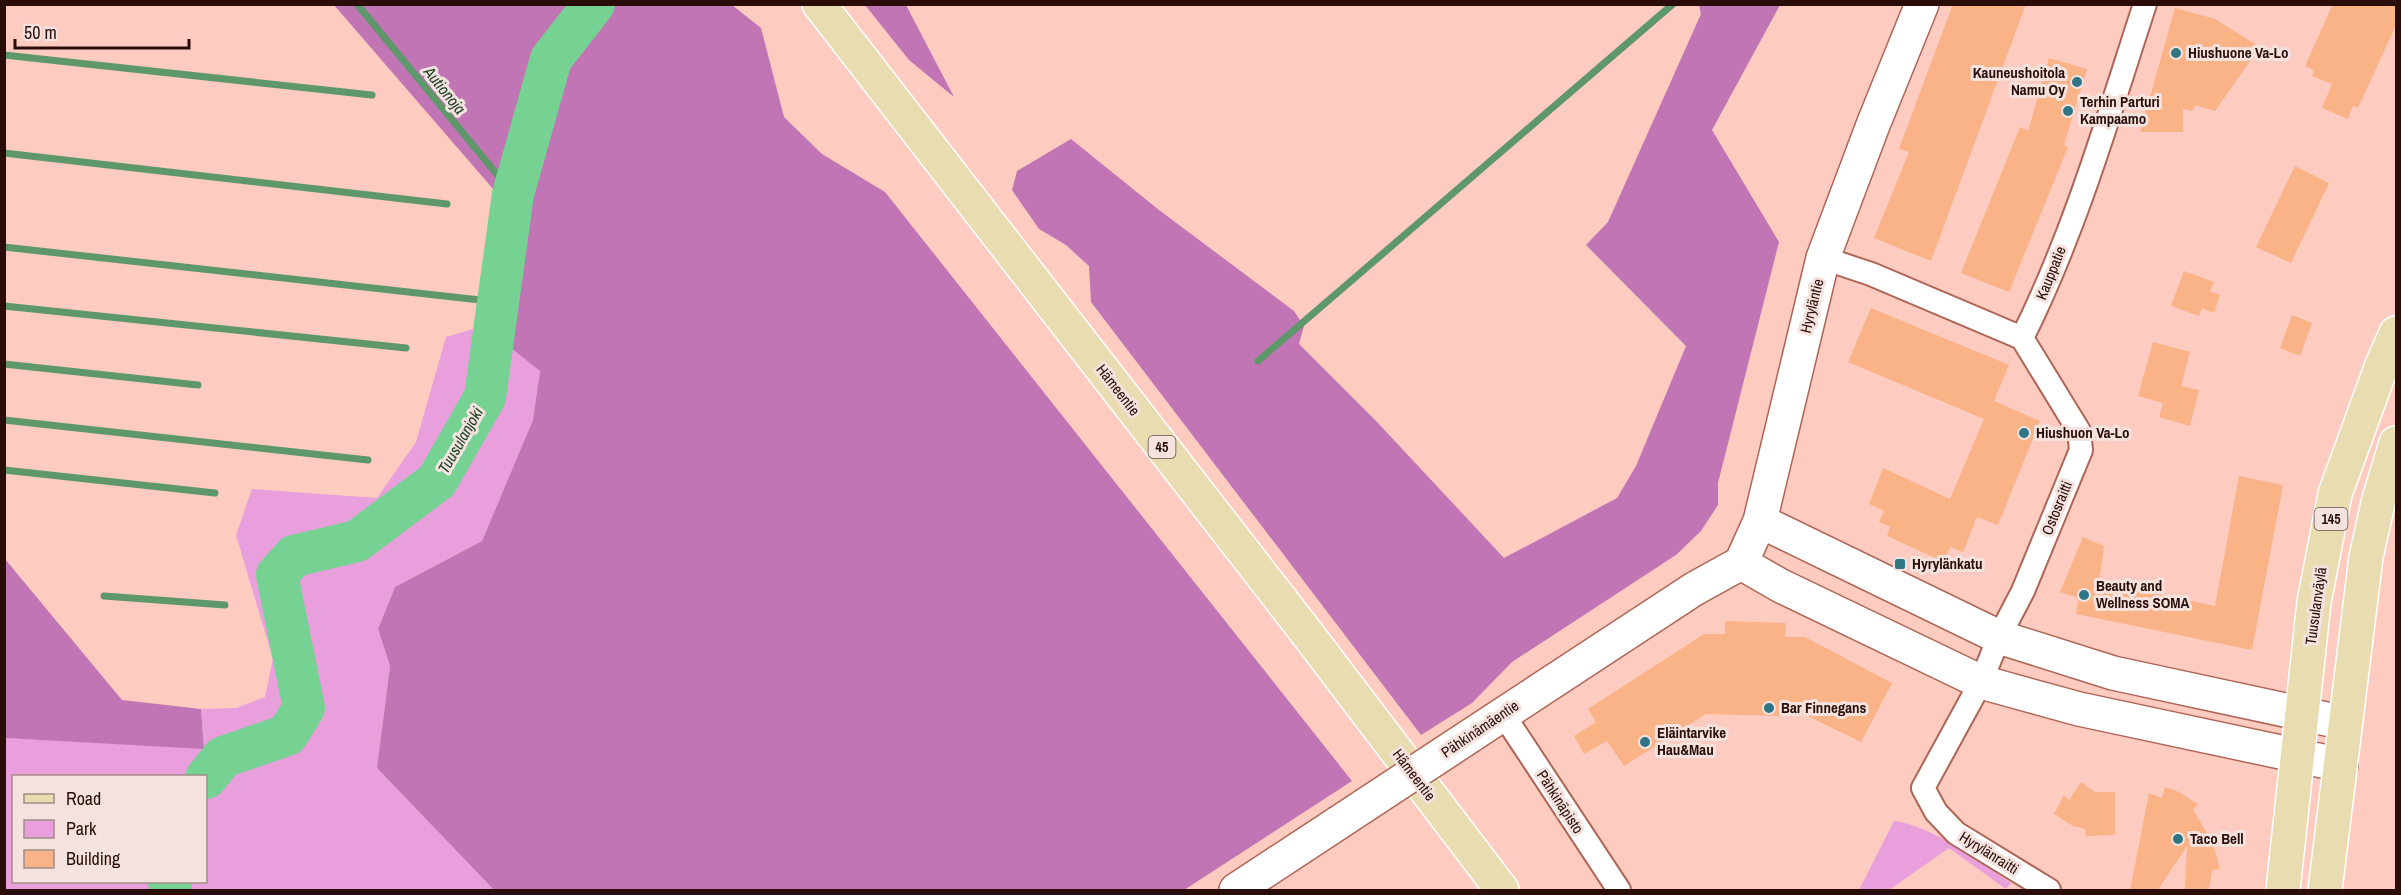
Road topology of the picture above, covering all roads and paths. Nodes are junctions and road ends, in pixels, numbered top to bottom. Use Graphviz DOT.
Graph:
graph roads {
  1 [pos="819,4"];
  2 [pos="1922,4"];
  3 [pos="2145,4"];
  4 [pos="1823,258"];
  5 [pos="2397,333"];
  6 [pos="2022,338"];
  7 [pos="2397,443"];
  8 [pos="1760,521"];
  9 [pos="1742,563"];
  10 [pos="2000,637"];
  11 [pos="1981,682"];
  12 [pos="1503,714"];
  13 [pos="2302,714"];
  14 [pos="2345,723"];
  15 [pos="2298,756"];
  16 [pos="2341,765"];
  17 [pos="1236,891"];
  18 [pos="1502,891"];
  19 [pos="1619,891"];
  20 [pos="2049,891"];
  21 [pos="2283,891"];
  22 [pos="2325,891"];
  1 -- 18 [label="main road, Hämeentie / 45"];
  2 -- 4 [label="street, Hyryläntie"];
  3 -- 6 [label="street, Kauppatie"];
  4 -- 6 [label="street"];
  4 -- 8 [label="street, Hyryläntie"];
  5 -- 13 [label="main road, Tuusulanväylä / 145"];
  6 -- 10 [label="street, Ostosraitti"];
  7 -- 14 [label="main road"];
  8 -- 9 [label="street, Hyryläntie"];
  8 -- 10 [label="street"];
  9 -- 11 [label="street"];
  9 -- 12 [label="street, Pähkinämäentie"];
  10 -- 11 [label="street, Ostosraitti"];
  10 -- 13 [label="street"];
  11 -- 15 [label="street"];
  11 -- 20 [label="street, Hyrylänraitti"];
  12 -- 17 [label="street, Pähkinämäentie, bridge"];
  12 -- 19 [label="street, Pähkinäpisto"];
  13 -- 14 [label="street"];
  13 -- 15 [label="main road, Tuusulanväylä / 145"];
  14 -- 16 [label="main road"];
  15 -- 16 [label="street"];
  15 -- 21 [label="main road, Tuusulanväylä / 145"];
  16 -- 22 [label="main road"];
}
